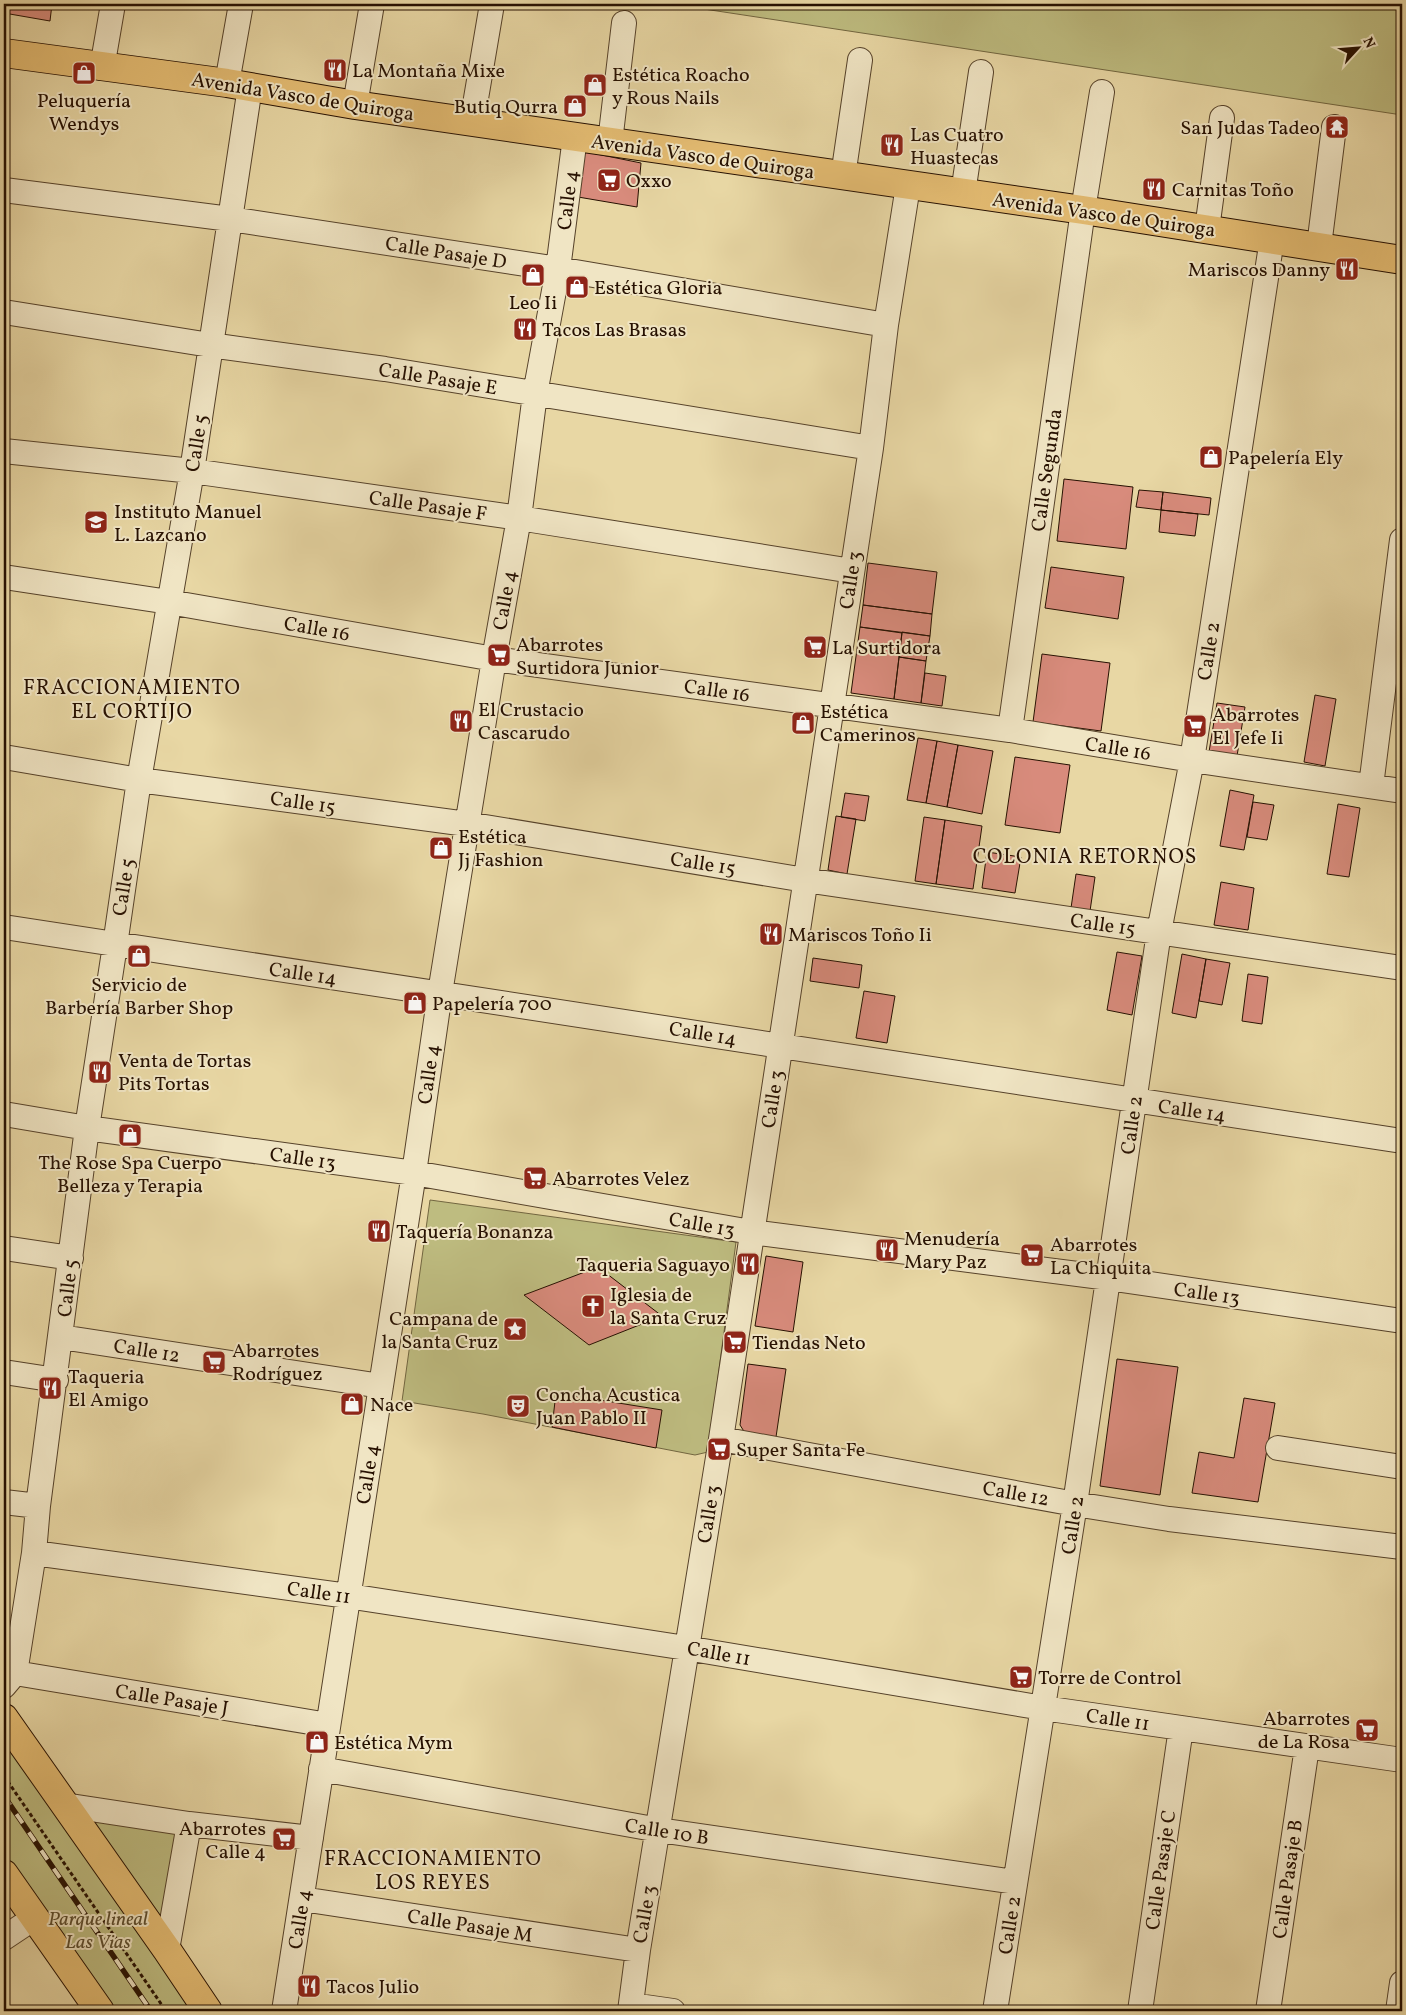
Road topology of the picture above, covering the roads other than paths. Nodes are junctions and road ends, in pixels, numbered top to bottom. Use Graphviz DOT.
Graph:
graph roads {
  1 [pos="112,4"];
  2 [pos="241,4"];
  3 [pos="372,4"];
  4 [pos="492,4"];
  5 [pos="624,23"];
  6 [pos="4,53"];
  7 [pos="860,60"];
  8 [pos="102,68"];
  9 [pos="981,72"];
  10 [pos="238,85"];
  11 [pos="1102,92"];
  12 [pos="355,105"];
  13 [pos="1222,118"];
  14 [pos="472,122"];
  15 [pos="1334,126"];
  16 [pos="575,137"];
  17 [pos="610,142"];
  18 [pos="843,176"];
  19 [pos="908,186"];
  20 [pos="4,190"];
  21 [pos="963,193"];
  22 [pos="1083,210"];
  23 [pos="230,219"];
  24 [pos="1206,229"];
  25 [pos="1272,239"];
  26 [pos="1319,246"];
  27 [pos="1402,260"];
  28 [pos="558,270"];
  29 [pos="4,312"];
  30 [pos="886,325"];
  31 [pos="210,345"];
  32 [pos="535,394"];
  33 [pos="871,448"];
  34 [pos="4,451"];
  35 [pos="192,471"];
  36 [pos="519,518"];
  37 [pos="1402,540"];
  38 [pos="852,571"];
  39 [pos="4,577"];
  40 [pos="169,602"];
  41 [pos="494,659"];
  42 [pos="1394,675"];
  43 [pos="831,707"];
  44 [pos="1010,730"];
  45 [pos="4,757"];
  46 [pos="1192,760"];
  47 [pos="140,780"];
  48 [pos="1371,786"];
  49 [pos="1402,791"];
  50 [pos="468,824"];
  51 [pos="805,880"];
  52 [pos="4,927"];
  53 [pos="1159,932"];
  54 [pos="115,945"];
  55 [pos="1402,968"];
  56 [pos="440,993"];
  57 [pos="780,1045"];
  58 [pos="1134,1101"];
  59 [pos="4,1114"];
  60 [pos="87,1128"];
  61 [pos="1402,1141"];
  62 [pos="414,1173"];
  63 [pos="751,1232"];
  64 [pos="4,1248"];
  65 [pos="71,1258"];
  66 [pos="1109,1278"];
  67 [pos="1402,1321"];
  68 [pos="61,1337"];
  69 [pos="4,1372"];
  70 [pos="56,1380"];
  71 [pos="381,1386"];
  72 [pos="721,1439"];
  73 [pos="1278,1448"];
  74 [pos="1402,1467"];
  75 [pos="4,1502"];
  76 [pos="1075,1504"];
  77 [pos="38,1506"];
  78 [pos="1402,1548"];
  79 [pos="34,1553"];
  80 [pos="348,1596"];
  81 [pos="686,1648"];
  82 [pos="9,1679"];
  83 [pos="1043,1708"];
  84 [pos="4,1718"];
  85 [pos="328,1725"];
  86 [pos="1181,1728"];
  87 [pos="1307,1747"];
  88 [pos="1402,1760"];
  89 [pos="321,1769"];
  90 [pos="64,1805"];
  91 [pos="189,1824"];
  92 [pos="659,1830"];
  93 [pos="311,1838"];
  94 [pos="4,1874"];
  95 [pos="1016,1882"];
  96 [pos="302,1899"];
  97 [pos="34,1918"];
  98 [pos="4,1938"];
  99 [pos="167,1950"];
  100 [pos="638,1950"];
  101 [pos="1402,1983"];
  102 [pos="630,2008"];
  103 [pos="100,2011"];
  104 [pos="208,2011"];
  105 [pos="284,2011"];
  106 [pos="673,2011"];
  107 [pos="995,2011"];
  108 [pos="1140,2011"];
  109 [pos="1268,2011"];
  110 [pos="1398,2011"];
  1 -- 8 [label="street"];
  2 -- 10 [label="street, Calle 5"];
  3 -- 12 [label="street"];
  4 -- 14 [label="street"];
  5 -- 17 [label="street"];
  6 -- 8 [label="main road, Avenida Vasco de Quiroga"];
  7 -- 18 [label="street"];
  8 -- 10 [label="main road, Avenida Vasco de Quiroga"];
  9 -- 21 [label="street"];
  10 -- 12 [label="main road, Avenida Vasco de Quiroga"];
  10 -- 23 [label="street, Calle 5"];
  11 -- 22 [label="street, Calle Segunda"];
  12 -- 14 [label="main road, Avenida Vasco de Quiroga"];
  13 -- 24 [label="street"];
  14 -- 16 [label="main road, Avenida Vasco de Quiroga"];
  15 -- 26 [label="street"];
  16 -- 17 [label="main road, Avenida Vasco de Quiroga"];
  16 -- 28 [label="street, Calle 4"];
  17 -- 18 [label="main road, Avenida Vasco de Quiroga"];
  18 -- 19 [label="main road, Avenida Vasco de Quiroga"];
  19 -- 21 [label="main road, Avenida Vasco de Quiroga"];
  19 -- 30 [label="street, Calle 3"];
  20 -- 23 [label="street, Calle Pasaje D"];
  21 -- 22 [label="main road, Avenida Vasco de Quiroga"];
  22 -- 24 [label="main road, Avenida Vasco de Quiroga"];
  22 -- 44 [label="street, Calle Segunda"];
  23 -- 28 [label="street, Calle Pasaje D"];
  23 -- 31 [label="street, Calle 5"];
  24 -- 25 [label="main road, Avenida Vasco de Quiroga"];
  25 -- 26 [label="main road, Avenida Vasco de Quiroga"];
  25 -- 46 [label="street, Calle 2"];
  26 -- 27 [label="main road, Avenida Vasco de Quiroga"];
  28 -- 30 [label="street, Calle Pasaje D"];
  28 -- 32 [label="street, Calle 4"];
  29 -- 31 [label="street, Calle Pasaje E"];
  30 -- 33 [label="street, Calle 3"];
  31 -- 32 [label="street, Calle Pasaje E"];
  31 -- 35 [label="street, Calle 5"];
  32 -- 33 [label="street, Calle Pasaje E"];
  32 -- 36 [label="street, Calle 4"];
  33 -- 38 [label="street, Calle 3"];
  34 -- 35 [label="street, Calle Pasaje F"];
  35 -- 36 [label="street, Calle Pasaje F"];
  35 -- 40 [label="street, Calle 5"];
  36 -- 38 [label="street, Calle Pasaje F"];
  36 -- 41 [label="street, Calle 4"];
  37 -- 42 [label="street"];
  38 -- 43 [label="street, Calle 3"];
  39 -- 40 [label="street, Calle 16"];
  40 -- 41 [label="street, Calle 16"];
  40 -- 47 [label="street, Calle 5"];
  41 -- 43 [label="street, Calle 16"];
  41 -- 50 [label="street, Calle 4"];
  42 -- 48 [label="street"];
  43 -- 44 [label="street, Calle 16"];
  43 -- 51 [label="street, Calle 3"];
  44 -- 46 [label="street, Calle 16"];
  45 -- 47 [label="street, Calle 15"];
  46 -- 48 [label="street, Calle 16"];
  46 -- 53 [label="street, Calle 2"];
  47 -- 50 [label="street, Calle 15"];
  47 -- 54 [label="street, Calle 5"];
  48 -- 49 [label="street, Calle 16"];
  50 -- 51 [label="street, Calle 15"];
  50 -- 56 [label="street, Calle 4"];
  51 -- 53 [label="street, Calle 15"];
  51 -- 57 [label="street, Calle 3"];
  52 -- 54 [label="street, Calle 14"];
  53 -- 55 [label="street, Calle 15"];
  53 -- 58 [label="street, Calle 2"];
  54 -- 56 [label="street, Calle 14"];
  54 -- 60 [label="street, Calle 5"];
  56 -- 57 [label="street, Calle 14"];
  56 -- 62 [label="street, Calle 4"];
  57 -- 58 [label="street, Calle 14"];
  57 -- 63 [label="street, Calle 3"];
  58 -- 61 [label="street, Calle 14"];
  58 -- 66 [label="street, Calle 2"];
  59 -- 60 [label="street, Calle 13"];
  60 -- 62 [label="street, Calle 13"];
  60 -- 65 [label="street, Calle 5"];
  62 -- 63 [label="street, Calle 13"];
  62 -- 71 [label="street, Calle 4"];
  63 -- 66 [label="street, Calle 13"];
  63 -- 72 [label="street, Calle 3"];
  64 -- 65 [label="street"];
  65 -- 68 [label="street, Calle 5"];
  66 -- 67 [label="street, Calle 13"];
  66 -- 76 [label="street, Calle 2"];
  68 -- 70 [label="street, Calle 5"];
  68 -- 71 [label="street, Calle 12"];
  69 -- 70 [label="street"];
  70 -- 77 [label="street, Calle 5"];
  71 -- 80 [label="street, Calle 4"];
  72 -- 76 [label="street, Calle 12"];
  72 -- 81 [label="street, Calle 3"];
  73 -- 74 [label="street"];
  75 -- 77 [label="street"];
  76 -- 78 [label="street, Calle 12"];
  76 -- 83 [label="street, Calle 2"];
  77 -- 79 [label="street, Calle 5"];
  79 -- 80 [label="street, Calle 11"];
  79 -- 82 [label="street, Calle 5"];
  80 -- 81 [label="street, Calle 11"];
  80 -- 85 [label="street, Calle 4"];
  81 -- 83 [label="street, Calle 11"];
  81 -- 92 [label="street, Calle 3"];
  82 -- 85 [label="street, Calle Pasaje J"];
  83 -- 86 [label="street, Calle 11"];
  83 -- 95 [label="street, Calle 2"];
  84 -- 90 [label="main road"];
  85 -- 89 [label="street, Calle 4"];
  86 -- 87 [label="street, Calle 11"];
  86 -- 108 [label="street, Calle Pasaje C"];
  87 -- 88 [label="street, Calle 11"];
  87 -- 109 [label="street, Calle Pasaje B"];
  89 -- 92 [label="street, Calle 10 B"];
  89 -- 93 [label="street, Calle 4"];
  90 -- 91 [label="street"];
  90 -- 99 [label="main road"];
  91 -- 93 [label="street"];
  91 -- 99 [label="street"];
  92 -- 95 [label="street, Calle 10 B"];
  92 -- 100 [label="street, Calle 3"];
  93 -- 96 [label="street, Calle 4"];
  94 -- 97 [label="main road"];
  95 -- 107 [label="street, Calle 2"];
  96 -- 100 [label="street, Calle Pasaje M"];
  96 -- 105 [label="street, Calle 4"];
  97 -- 98 [label="street"];
  97 -- 103 [label="main road"];
  99 -- 104 [label="main road"];
  100 -- 102 [label="street, Calle 3"];
  101 -- 110 [label="street"];
  102 -- 106 [label="street"];
}
